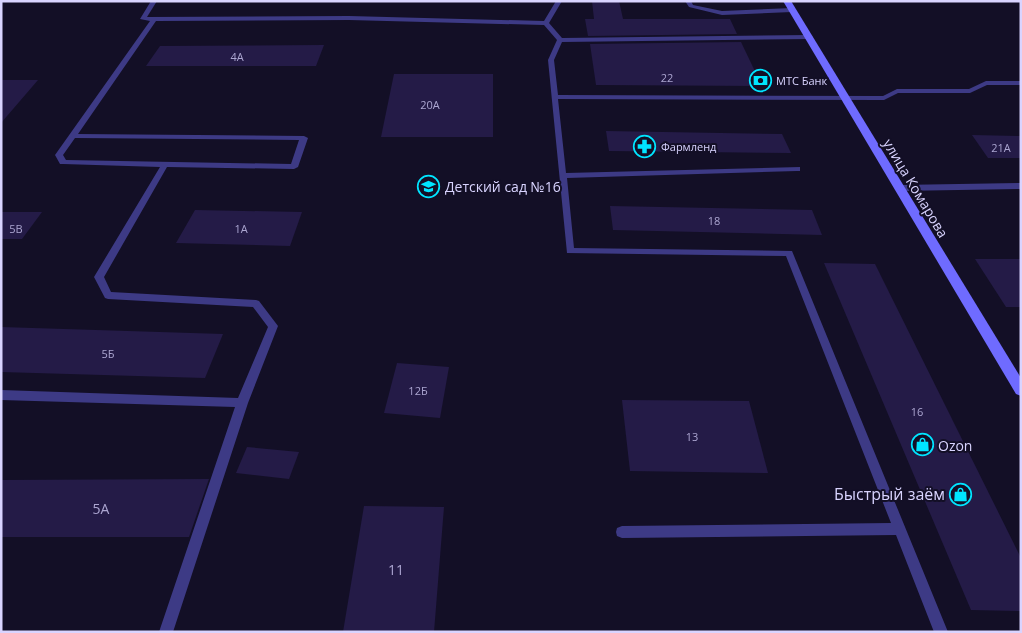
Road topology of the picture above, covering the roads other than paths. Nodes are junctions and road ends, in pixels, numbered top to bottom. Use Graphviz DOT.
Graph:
graph roads {
  1 [pos="154,1"];
  2 [pos="559,1"];
  3 [pos="688,1"];
  4 [pos="790,6"];
  5 [pos="154,19"];
  6 [pos="546,23"];
  7 [pos="810,37"];
  8 [pos="560,40"];
  9 [pos="1021,83"];
  10 [pos="555,97"];
  11 [pos="846,98"];
  12 [pos="73,136"];
  13 [pos="164,164"];
  14 [pos="796,169"];
  15 [pos="562,176"];
  16 [pos="1021,186"];
  17 [pos="899,188"];
  18 [pos="1021,390"];
  19 [pos="1,396"];
  20 [pos="242,403"];
  21 [pos="900,529"];
  22 [pos="622,532"];
  23 [pos="166,632"];
  24 [pos="941,632"];
  1 -- 5 [label="lane"];
  2 -- 6 [label="lane"];
  3 -- 4 [label="lane"];
  4 -- 7 [label="street, улица Комарова"];
  5 -- 6 [label="lane"];
  5 -- 12 [label="lane"];
  6 -- 8 [label="lane"];
  7 -- 8 [label="lane"];
  7 -- 11 [label="street, улица Комарова"];
  8 -- 10 [label="lane"];
  9 -- 11 [label="lane"];
  10 -- 11 [label="lane"];
  10 -- 15 [label="lane"];
  11 -- 17 [label="street, улица Комарова"];
  12 -- 13 [label="lane"];
  12 -- 13 [label="lane"];
  13 -- 20 [label="lane"];
  14 -- 15 [label="lane"];
  15 -- 21 [label="lane"];
  16 -- 17 [label="lane"];
  17 -- 18 [label="street, улица Комарова"];
  19 -- 20 [label="lane"];
  20 -- 23 [label="lane"];
  21 -- 22 [label="lane"];
  21 -- 24 [label="lane"];
}
